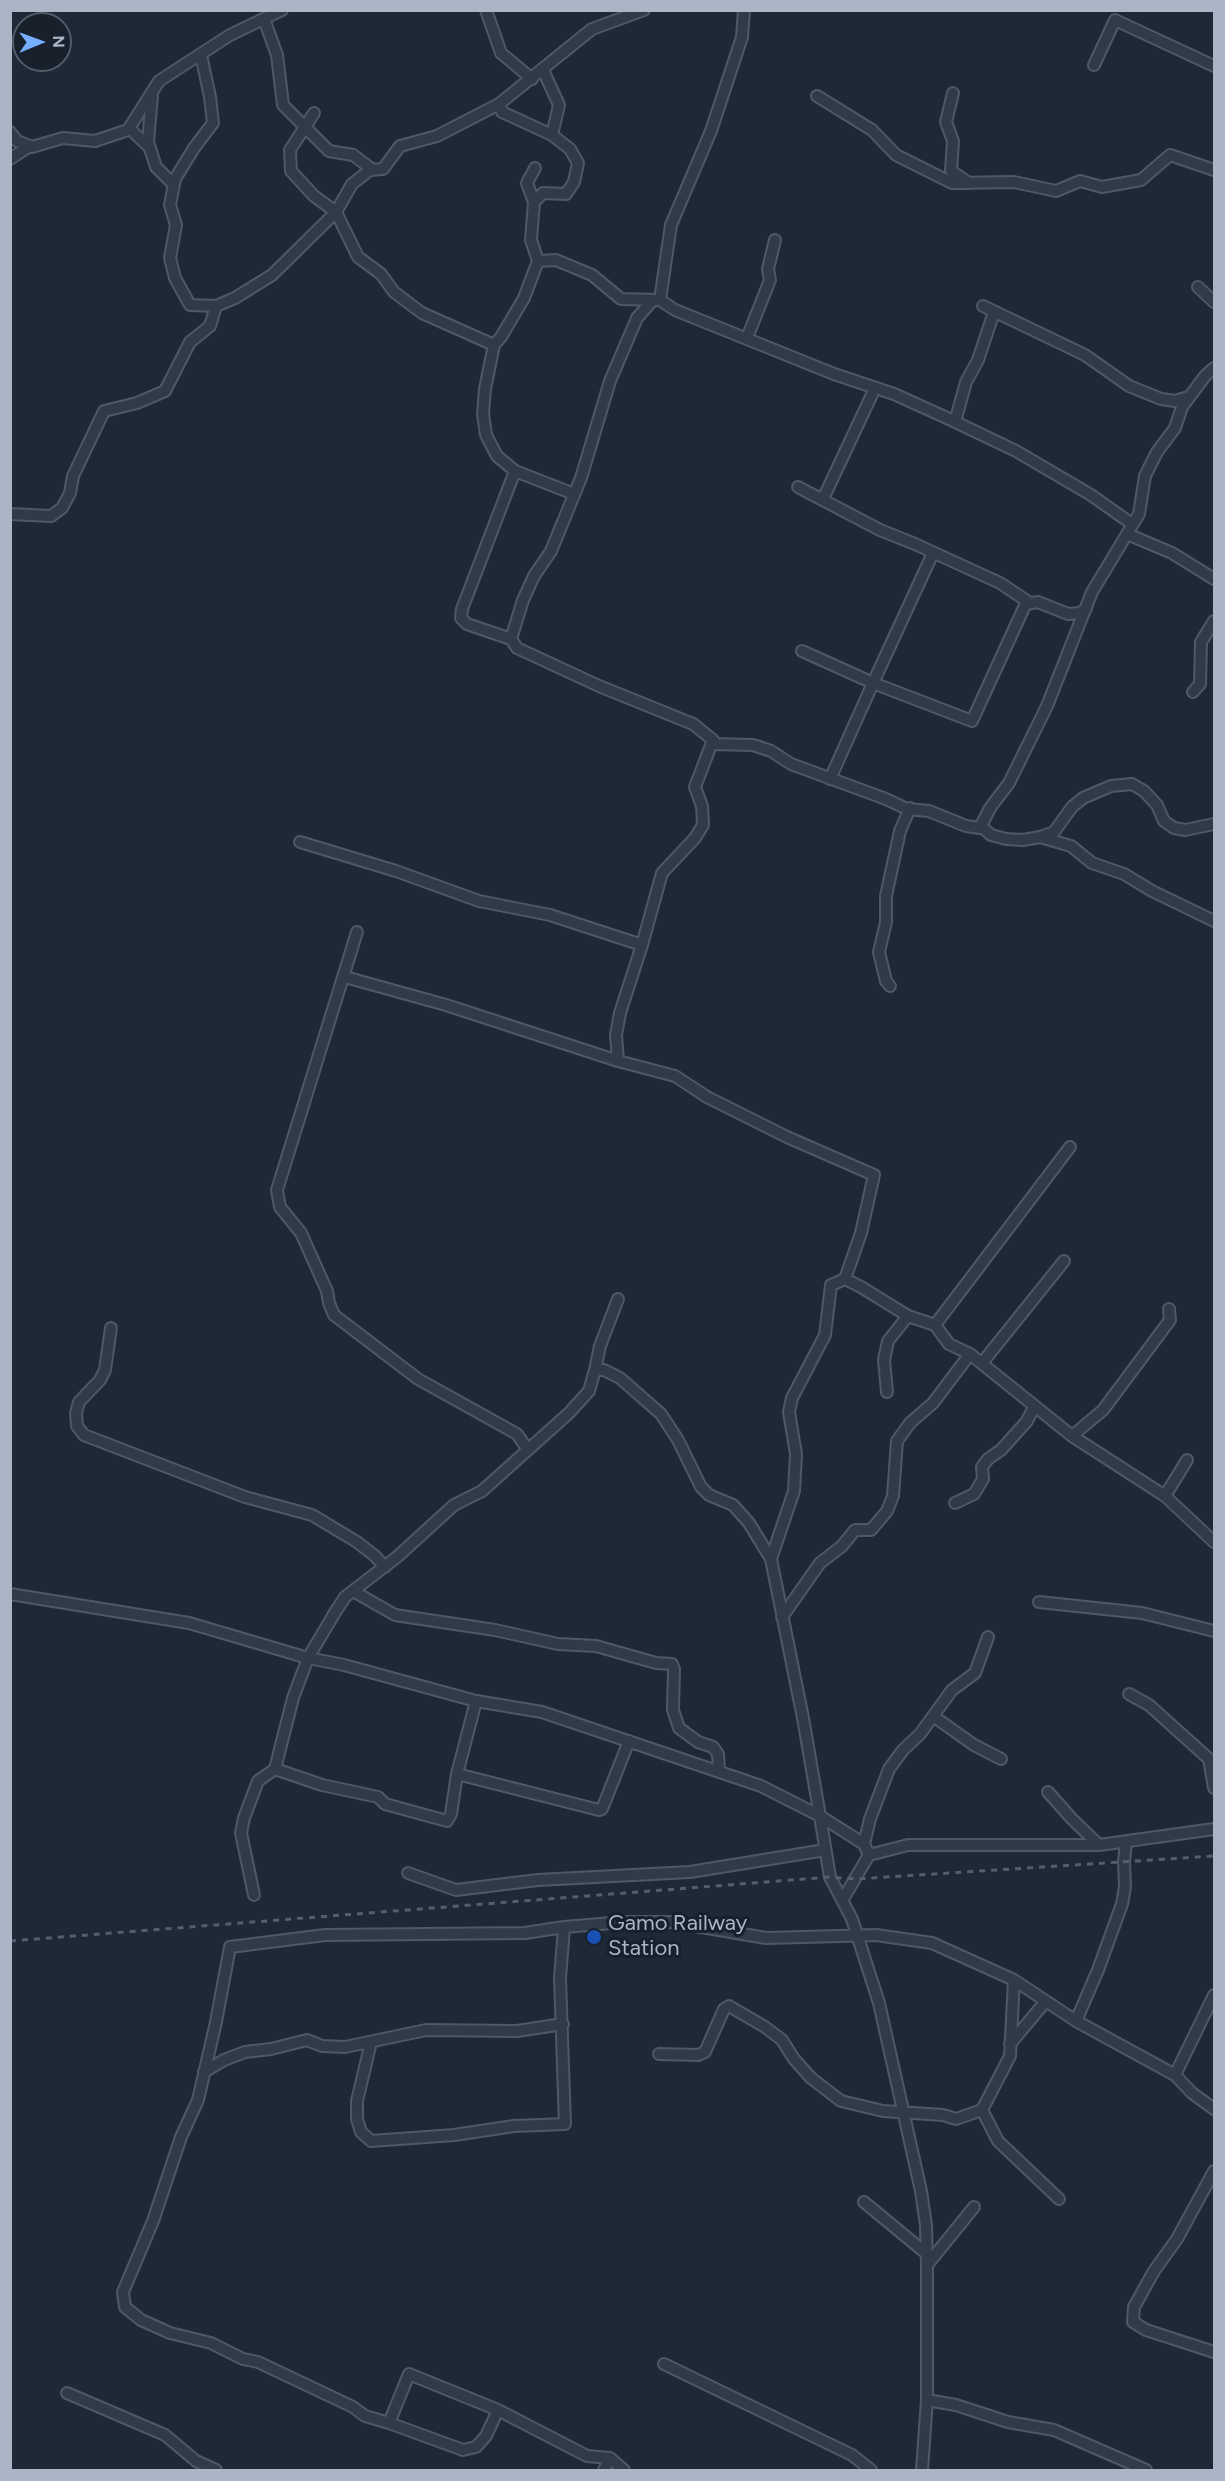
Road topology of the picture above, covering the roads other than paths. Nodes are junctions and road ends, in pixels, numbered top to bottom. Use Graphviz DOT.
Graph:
graph roads {
  1 [pos="282,10"];
  2 [pos="486,10"];
  3 [pos="644,10"];
  4 [pos="744,10"];
  5 [pos="264,19"];
  6 [pos="201,55"];
  7 [pos="1095,66"];
  8 [pos="1215,66"];
  9 [pos="543,70"];
  10 [pos="532,79"];
  11 [pos="152,93"];
  12 [pos="953,93"];
  13 [pos="817,96"];
  14 [pos="499,104"];
  15 [pos="314,113"];
  16 [pos="129,128"];
  17 [pos="304,128"];
  18 [pos="10,132"];
  19 [pos="552,135"];
  20 [pos="30,146"];
  21 [pos="150,148"];
  22 [pos="10,159"];
  23 [pos="535,168"];
  24 [pos="373,170"];
  25 [pos="1215,170"];
  26 [pos="969,183"];
  27 [pos="174,185"];
  28 [pos="534,202"];
  29 [pos="336,212"];
  30 [pos="775,240"];
  31 [pos="537,261"];
  32 [pos="1198,287"];
  33 [pos="656,300"];
  34 [pos="1215,302"];
  35 [pos="216,306"];
  36 [pos="983,306"];
  37 [pos="994,312"];
  38 [pos="747,338"];
  39 [pos="494,345"];
  40 [pos="1215,368"];
  41 [pos="875,388"];
  42 [pos="1188,397"];
  43 [pos="955,422"];
  44 [pos="515,471"];
  45 [pos="798,487"];
  46 [pos="574,494"];
  47 [pos="824,498"];
  48 [pos="10,514"];
  49 [pos="1130,529"];
  50 [pos="933,553"];
  51 [pos="1215,579"];
  52 [pos="1026,604"];
  53 [pos="1086,609"];
  54 [pos="1215,621"];
  55 [pos="511,639"];
  56 [pos="802,651"];
  57 [pos="873,683"];
  58 [pos="1193,692"];
  59 [pos="711,744"];
  60 [pos="830,779"];
  61 [pos="910,808"];
  62 [pos="1215,824"];
  63 [pos="981,826"];
  64 [pos="1040,837"];
  65 [pos="300,842"];
  66 [pos="1215,921"];
  67 [pos="357,932"];
  68 [pos="642,945"];
  69 [pos="345,977"];
  70 [pos="890,986"];
  71 [pos="618,1061"];
  72 [pos="1070,1147"];
  73 [pos="1064,1261"];
  74 [pos="845,1279"];
  75 [pos="618,1299"];
  76 [pos="1169,1309"];
  77 [pos="908,1316"];
  78 [pos="935,1325"];
  79 [pos="111,1328"];
  80 [pos="970,1354"];
  81 [pos="982,1363"];
  82 [pos="595,1370"];
  83 [pos="887,1392"];
  84 [pos="1034,1407"];
  85 [pos="1072,1436"];
  86 [pos="528,1450"];
  87 [pos="1187,1460"];
  88 [pos="1165,1496"];
  89 [pos="956,1503"];
  90 [pos="1215,1542"];
  91 [pos="771,1559"];
  92 [pos="385,1567"];
  93 [pos="353,1591"];
  94 [pos="10,1594"];
  95 [pos="1039,1602"];
  96 [pos="782,1617"];
  97 [pos="1215,1631"];
  98 [pos="988,1636"];
  99 [pos="308,1658"];
  100 [pos="1129,1694"];
  101 [pos="476,1701"];
  102 [pos="933,1716"];
  103 [pos="628,1741"];
  104 [pos="1001,1759"];
  105 [pos="275,1769"];
  106 [pos="719,1771"];
  107 [pos="457,1774"];
  108 [pos="1215,1788"];
  109 [pos="1048,1792"];
  110 [pos="820,1816"];
  111 [pos="1215,1829"];
  112 [pos="1126,1842"];
  113 [pos="864,1844"];
  114 [pos="1099,1845"];
  115 [pos="825,1850"];
  116 [pos="869,1855"];
  117 [pos="408,1873"];
  118 [pos="254,1895"];
  119 [pos="843,1899"];
  120 [pos="564,1927"];
  121 [pos="858,1936"];
  122 [pos="1014,1980"];
  123 [pos="1215,1995"];
  124 [pos="1046,2001"];
  125 [pos="1076,2021"];
  126 [pos="563,2024"];
  127 [pos="371,2042"];
  128 [pos="1010,2044"];
  129 [pos="659,2054"];
  130 [pos="204,2072"];
  131 [pos="1175,2075"];
  132 [pos="1215,2109"];
  133 [pos="982,2110"];
  134 [pos="904,2111"];
  135 [pos="1215,2171"];
  136 [pos="1059,2199"];
  137 [pos="864,2202"];
  138 [pos="974,2207"];
  139 [pos="927,2260"];
  140 [pos="1215,2352"];
  141 [pos="664,2364"];
  142 [pos="67,2393"];
  143 [pos="927,2400"];
  144 [pos="498,2410"];
  145 [pos="389,2422"];
  146 [pos="610,2458"];
  147 [pos="920,2469"];
  148 [pos="216,2470"];
  149 [pos="604,2470"];
  150 [pos="624,2470"];
  151 [pos="871,2470"];
  152 [pos="1146,2470"];
  1 -- 5 [label="street"];
  2 -- 10 [label="street"];
  3 -- 9 [label="street"];
  4 -- 33 [label="street"];
  5 -- 6 [label="street"];
  5 -- 17 [label="street"];
  6 -- 11 [label="street"];
  6 -- 27 [label="street"];
  7 -- 8 [label="street"];
  9 -- 10 [label="street"];
  9 -- 19 [label="street"];
  10 -- 14 [label="street"];
  11 -- 16 [label="street"];
  11 -- 21 [label="street"];
  12 -- 26 [label="street"];
  13 -- 26 [label="street"];
  14 -- 19 [label="street"];
  14 -- 24 [label="street"];
  15 -- 17 [label="street"];
  16 -- 20 [label="street"];
  16 -- 21 [label="street"];
  17 -- 24 [label="street"];
  17 -- 29 [label="street"];
  18 -- 20 [label="street"];
  19 -- 28 [label="street"];
  20 -- 22 [label="street"];
  21 -- 27 [label="street"];
  23 -- 28 [label="street"];
  24 -- 29 [label="street"];
  25 -- 26 [label="street"];
  27 -- 35 [label="street"];
  28 -- 31 [label="street"];
  29 -- 35 [label="street"];
  29 -- 39 [label="street"];
  30 -- 38 [label="street"];
  31 -- 33 [label="street"];
  31 -- 39 [label="street"];
  32 -- 34 [label="street"];
  33 -- 38 [label="street"];
  33 -- 46 [label="street"];
  35 -- 48 [label="street"];
  36 -- 37 [label="street"];
  37 -- 42 [label="street"];
  37 -- 43 [label="street"];
  38 -- 41 [label="street"];
  39 -- 44 [label="street"];
  40 -- 42 [label="street"];
  41 -- 43 [label="street"];
  41 -- 47 [label="street"];
  42 -- 49 [label="street"];
  43 -- 49 [label="street"];
  44 -- 46 [label="street"];
  44 -- 55 [label="street"];
  45 -- 47 [label="street"];
  46 -- 55 [label="street"];
  47 -- 50 [label="street"];
  49 -- 51 [label="street"];
  49 -- 53 [label="street"];
  50 -- 52 [label="street"];
  50 -- 57 [label="street"];
  52 -- 53 [label="street"];
  52 -- 57 [label="street"];
  53 -- 63 [label="street"];
  54 -- 58 [label="street"];
  55 -- 59 [label="street"];
  56 -- 57 [label="street"];
  57 -- 60 [label="street"];
  59 -- 60 [label="street"];
  59 -- 68 [label="street"];
  60 -- 61 [label="street"];
  61 -- 63 [label="street"];
  61 -- 70 [label="street"];
  62 -- 64 [label="street"];
  63 -- 64 [label="street"];
  64 -- 66 [label="street"];
  65 -- 68 [label="street"];
  67 -- 69 [label="street"];
  68 -- 71 [label="street"];
  69 -- 71 [label="street"];
  69 -- 86 [label="street"];
  71 -- 74 [label="street"];
  72 -- 78 [label="street"];
  73 -- 81 [label="street"];
  74 -- 77 [label="street"];
  74 -- 91 [label="street"];
  75 -- 82 [label="street"];
  76 -- 85 [label="street"];
  77 -- 78 [label="street"];
  77 -- 83 [label="street"];
  78 -- 80 [label="street"];
  79 -- 92 [label="street"];
  80 -- 81 [label="street"];
  80 -- 96 [label="street"];
  81 -- 84 [label="street"];
  82 -- 86 [label="street"];
  82 -- 91 [label="street"];
  84 -- 85 [label="street"];
  84 -- 89 [label="street"];
  85 -- 88 [label="street"];
  86 -- 92 [label="street"];
  87 -- 88 [label="street"];
  88 -- 90 [label="street"];
  91 -- 96 [label="street"];
  92 -- 93 [label="street"];
  93 -- 99 [label="street"];
  93 -- 106 [label="street"];
  94 -- 99 [label="street"];
  95 -- 97 [label="street"];
  96 -- 110 [label="street"];
  98 -- 102 [label="street"];
  99 -- 101 [label="street"];
  99 -- 105 [label="street"];
  100 -- 108 [label="street"];
  101 -- 103 [label="street"];
  101 -- 107 [label="street"];
  102 -- 104 [label="street"];
  102 -- 113 [label="street"];
  103 -- 106 [label="street"];
  103 -- 107 [label="street"];
  105 -- 107 [label="street"];
  105 -- 118 [label="street"];
  106 -- 110 [label="street"];
  109 -- 114 [label="street"];
  110 -- 113 [label="street"];
  110 -- 115 [label="street"];
  111 -- 112 [label="street"];
  112 -- 114 [label="street"];
  112 -- 125 [label="street"];
  113 -- 116 [label="street"];
  114 -- 116 [label="street"];
  115 -- 117 [label="street"];
  115 -- 119 [label="street"];
  116 -- 119 [label="street"];
  119 -- 121 [label="street"];
  120 -- 121 [label="street"];
  120 -- 126 [label="street"];
  120 -- 130 [label="street"];
  121 -- 122 [label="street"];
  121 -- 134 [label="street"];
  122 -- 124 [label="street"];
  122 -- 128 [label="street"];
  123 -- 131 [label="street"];
  124 -- 125 [label="street"];
  124 -- 128 [label="street"];
  125 -- 131 [label="street"];
  126 -- 127 [label="street"];
  126 -- 127 [label="street"];
  127 -- 130 [label="street"];
  128 -- 133 [label="street"];
  129 -- 134 [label="street"];
  130 -- 145 [label="street"];
  131 -- 132 [label="street"];
  133 -- 134 [label="street"];
  133 -- 136 [label="street"];
  134 -- 139 [label="street"];
  135 -- 140 [label="street"];
  137 -- 139 [label="street"];
  138 -- 139 [label="street"];
  139 -- 143 [label="street"];
  141 -- 151 [label="street"];
  142 -- 148 [label="street"];
  143 -- 147 [label="street"];
  143 -- 152 [label="street"];
  144 -- 145 [label="street"];
  144 -- 145 [label="street"];
  144 -- 146 [label="street"];
  146 -- 149 [label="street"];
  146 -- 150 [label="street"];
}
